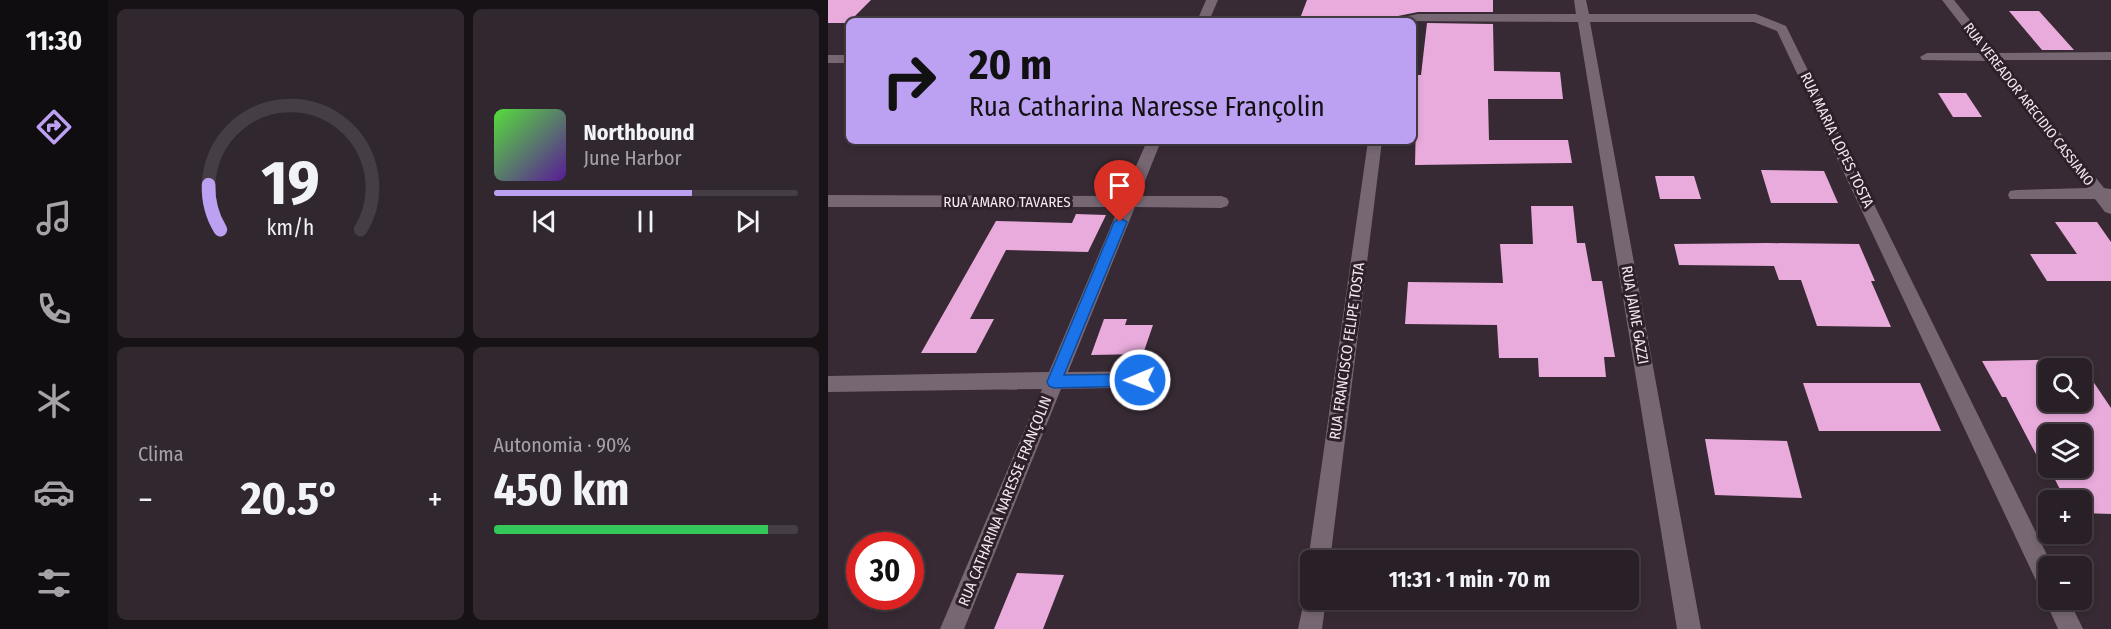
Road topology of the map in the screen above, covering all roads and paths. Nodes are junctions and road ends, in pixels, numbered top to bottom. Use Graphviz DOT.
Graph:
graph roads {
  1 [pos="1212,0"];
  2 [pos="1948,0"];
  3 [pos="1581,9"];
  4 [pos="1204,18"];
  5 [pos="1416,19"];
  6 [pos="1927,57"];
  7 [pos="1992,57"];
  8 [pos="2111,57"];
  9 [pos="828,59"];
  10 [pos="846,59"];
  11 [pos="1153,144"];
  12 [pos="1375,144"];
  13 [pos="2105,193"];
  14 [pos="2016,195"];
  15 [pos="828,201"];
  16 [pos="1129,202"];
  17 [pos="1221,202"];
  18 [pos="2111,208"];
  19 [pos="1161,379"];
  20 [pos="1054,382"];
  21 [pos="828,384"];
  22 [pos="1320,550"];
  23 [pos="2038,560"];
  24 [pos="1313,610"];
  25 [pos="2062,610"];
  26 [pos="952,629"];
  27 [pos="1310,629"];
  28 [pos="1689,629"];
  29 [pos="2071,629"];
  1 -- 4 [label="street"];
  2 -- 7 [label="street, RUA VEREADOR ARECIDIO CASSIANO"];
  3 -- 5 [label="street, RUA MARIA LOPES TOSTA"];
  3 -- 23 [label="street, RUA MARIA LOPES TOSTA"];
  3 -- 28 [label="street, RUA JAIME GAZZI"];
  6 -- 7 [label="street"];
  7 -- 8 [label="street"];
  7 -- 13 [label="street, RUA VEREADOR ARECIDIO CASSIANO"];
  9 -- 10 [label="street"];
  11 -- 16 [label="street, RUA CATHARINA NARESSE FRANÇOLIN"];
  12 -- 22 [label="street, RUA FRANCISCO FELIPE TOSTA"];
  13 -- 14 [label="street"];
  13 -- 18 [label="street, RUA VEREADOR ARECIDIO CASSIANO"];
  15 -- 16 [label="street, RUA AMARO TAVARES"];
  16 -- 17 [label="street, RUA AMARO TAVARES"];
  16 -- 20 [label="street, RUA CATHARINA NARESSE FRANÇOLIN"];
  19 -- 20 [label="street"];
  20 -- 21 [label="street"];
  20 -- 26 [label="street, RUA CATHARINA NARESSE FRANÇOLIN"];
  24 -- 27 [label="street"];
  25 -- 29 [label="street"];
}
